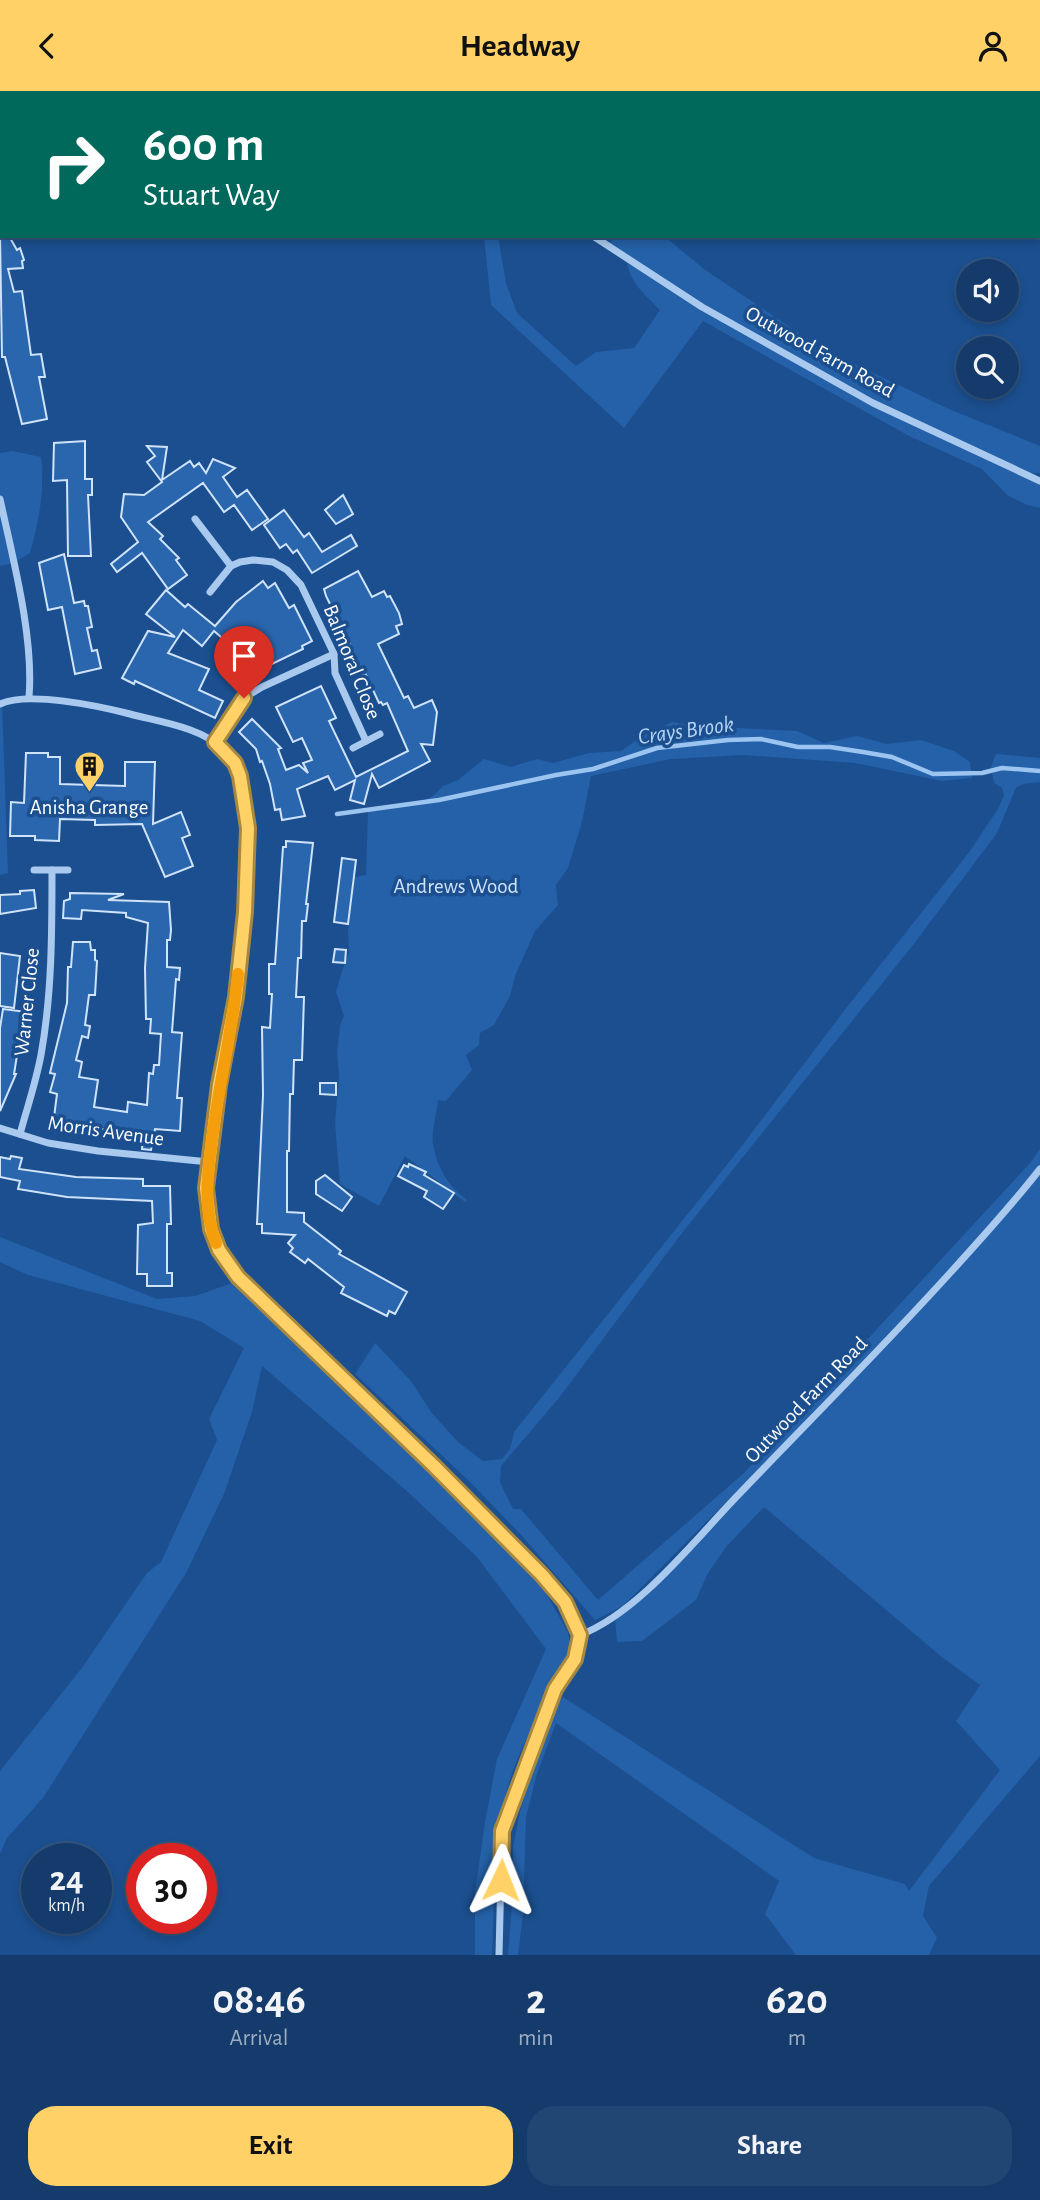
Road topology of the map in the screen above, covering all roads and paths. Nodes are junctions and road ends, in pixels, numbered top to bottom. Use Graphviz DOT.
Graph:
graph roads {
  1 [pos="596,238"];
  2 [pos="1040,481"];
  3 [pos="0,499"];
  4 [pos="195,519"];
  5 [pos="231,566"];
  6 [pos="210,592"];
  7 [pos="334,654"];
  8 [pos="29,697"];
  9 [pos="0,704"];
  10 [pos="380,734"];
  11 [pos="366,741"];
  12 [pos="215,742"];
  13 [pos="352,748"];
  14 [pos="34,870"];
  15 [pos="52,870"];
  16 [pos="68,870"];
  17 [pos="0,1128"];
  18 [pos="20,1134"];
  19 [pos="209,1162"];
  20 [pos="1040,1169"];
  21 [pos="580,1635"];
  22 [pos="499,1955"];
  1 -- 2 [label="street, Outwood Farm Road"];
  3 -- 8 [label="street"];
  4 -- 5 [label="street"];
  5 -- 6 [label="street"];
  5 -- 7 [label="street, Balmoral Close"];
  7 -- 11 [label="street, Balmoral Close"];
  7 -- 12 [label="street"];
  8 -- 9 [label="street"];
  8 -- 12 [label="street"];
  10 -- 11 [label="street"];
  11 -- 13 [label="street"];
  12 -- 19 [label="street"];
  14 -- 15 [label="street"];
  15 -- 16 [label="street"];
  15 -- 18 [label="street, Warner Close"];
  17 -- 18 [label="street, Morris Avenue"];
  18 -- 19 [label="street, Morris Avenue"];
  19 -- 21 [label="street"];
  20 -- 21 [label="street, Outwood Farm Road"];
  21 -- 22 [label="street"];
}
